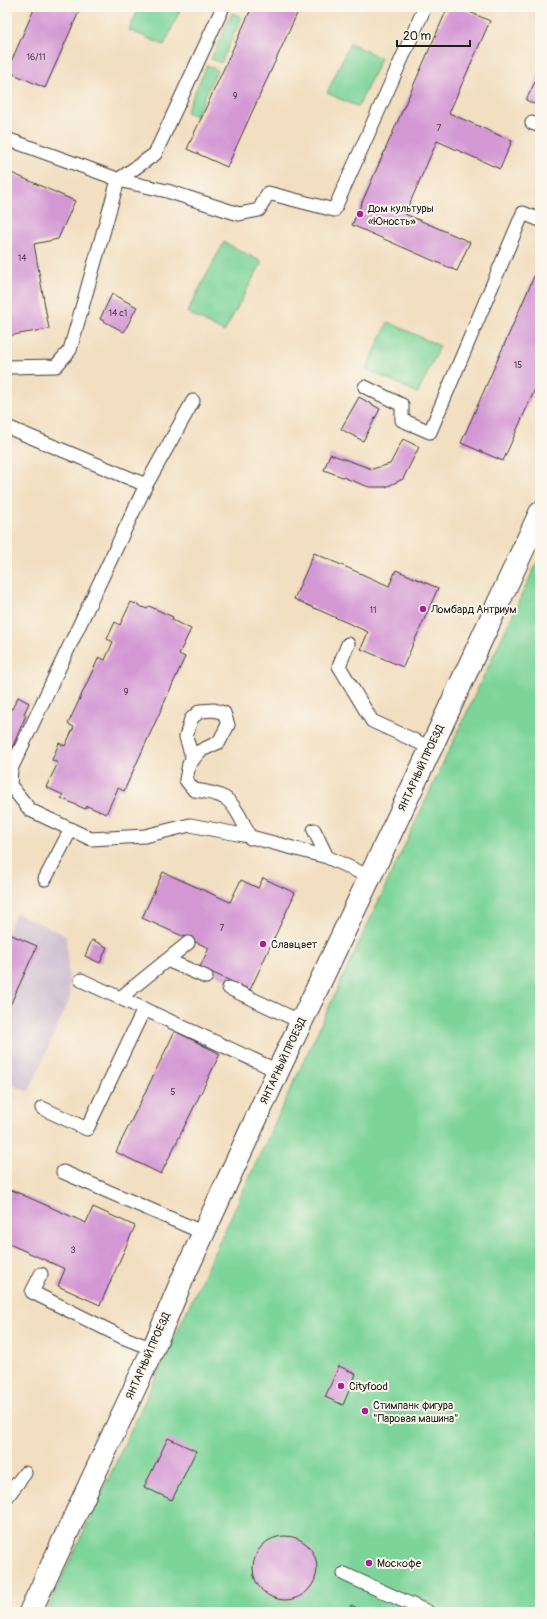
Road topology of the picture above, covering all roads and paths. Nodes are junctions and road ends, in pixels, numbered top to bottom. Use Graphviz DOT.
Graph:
graph roads {
  1 [pos="223,7"];
  2 [pos="425,7"];
  3 [pos="7,139"];
  4 [pos="118,180"];
  5 [pos="540,220"];
  6 [pos="7,367"];
  7 [pos="365,387"];
  8 [pos="194,401"];
  9 [pos="7,427"];
  10 [pos="146,485"];
  11 [pos="540,513"];
  12 [pos="348,644"];
  13 [pos="431,748"];
  14 [pos="193,760"];
  15 [pos="71,829"];
  16 [pos="314,830"];
  17 [pos="250,838"];
  18 [pos="327,857"];
  19 [pos="370,877"];
  20 [pos="45,879"];
  21 [pos="188,942"];
  22 [pos="167,960"];
  23 [pos="206,977"];
  24 [pos="81,980"];
  25 [pos="229,988"];
  26 [pos="120,998"];
  27 [pos="144,1009"];
  28 [pos="301,1022"];
  29 [pos="278,1071"];
  30 [pos="42,1108"];
  31 [pos="63,1172"];
  32 [pos="204,1233"];
  33 [pos="41,1274"];
  34 [pos="153,1349"];
  35 [pos="25,1473"];
  36 [pos="7,1497"];
  37 [pos="344,1574"];
  38 [pos="30,1612"];
  39 [pos="428,1612"];
  1 -- 4 [label="lane"];
  2 -- 4 [label="lane"];
  3 -- 4 [label="lane"];
  4 -- 6 [label="lane"];
  5 -- 7 [label="lane"];
  8 -- 10 [label="lane"];
  9 -- 10 [label="lane"];
  10 -- 15 [label="lane"];
  11 -- 13 [label="street, ЯНТАРНЫЙ ПРОЕЗД"];
  12 -- 13 [label="lane"];
  13 -- 19 [label="street, ЯНТАРНЫЙ ПРОЕЗД"];
  14 -- 17 [label="lane"];
  15 -- 17 [label="lane"];
  15 -- 20 [label="lane"];
  16 -- 18 [label="lane"];
  17 -- 18 [label="lane"];
  18 -- 19 [label="lane"];
  19 -- 28 [label="street, ЯНТАРНЫЙ ПРОЕЗД"];
  21 -- 22 [label="lane"];
  22 -- 23 [label="lane"];
  22 -- 26 [label="lane"];
  24 -- 26 [label="lane"];
  25 -- 28 [label="lane"];
  26 -- 27 [label="lane"];
  27 -- 29 [label="lane"];
  27 -- 30 [label="lane"];
  28 -- 29 [label="street, ЯНТАРНЫЙ ПРОЕЗД"];
  29 -- 32 [label="street, ЯНТАРНЫЙ ПРОЕЗД"];
  31 -- 32 [label="lane"];
  32 -- 34 [label="street, ЯНТАРНЫЙ ПРОЕЗД"];
  33 -- 34 [label="lane"];
  34 -- 38 [label="street, ЯНТАРНЫЙ ПРОЕЗД"];
  35 -- 36 [label="lane"];
  37 -- 39 [label="lane"];
}
